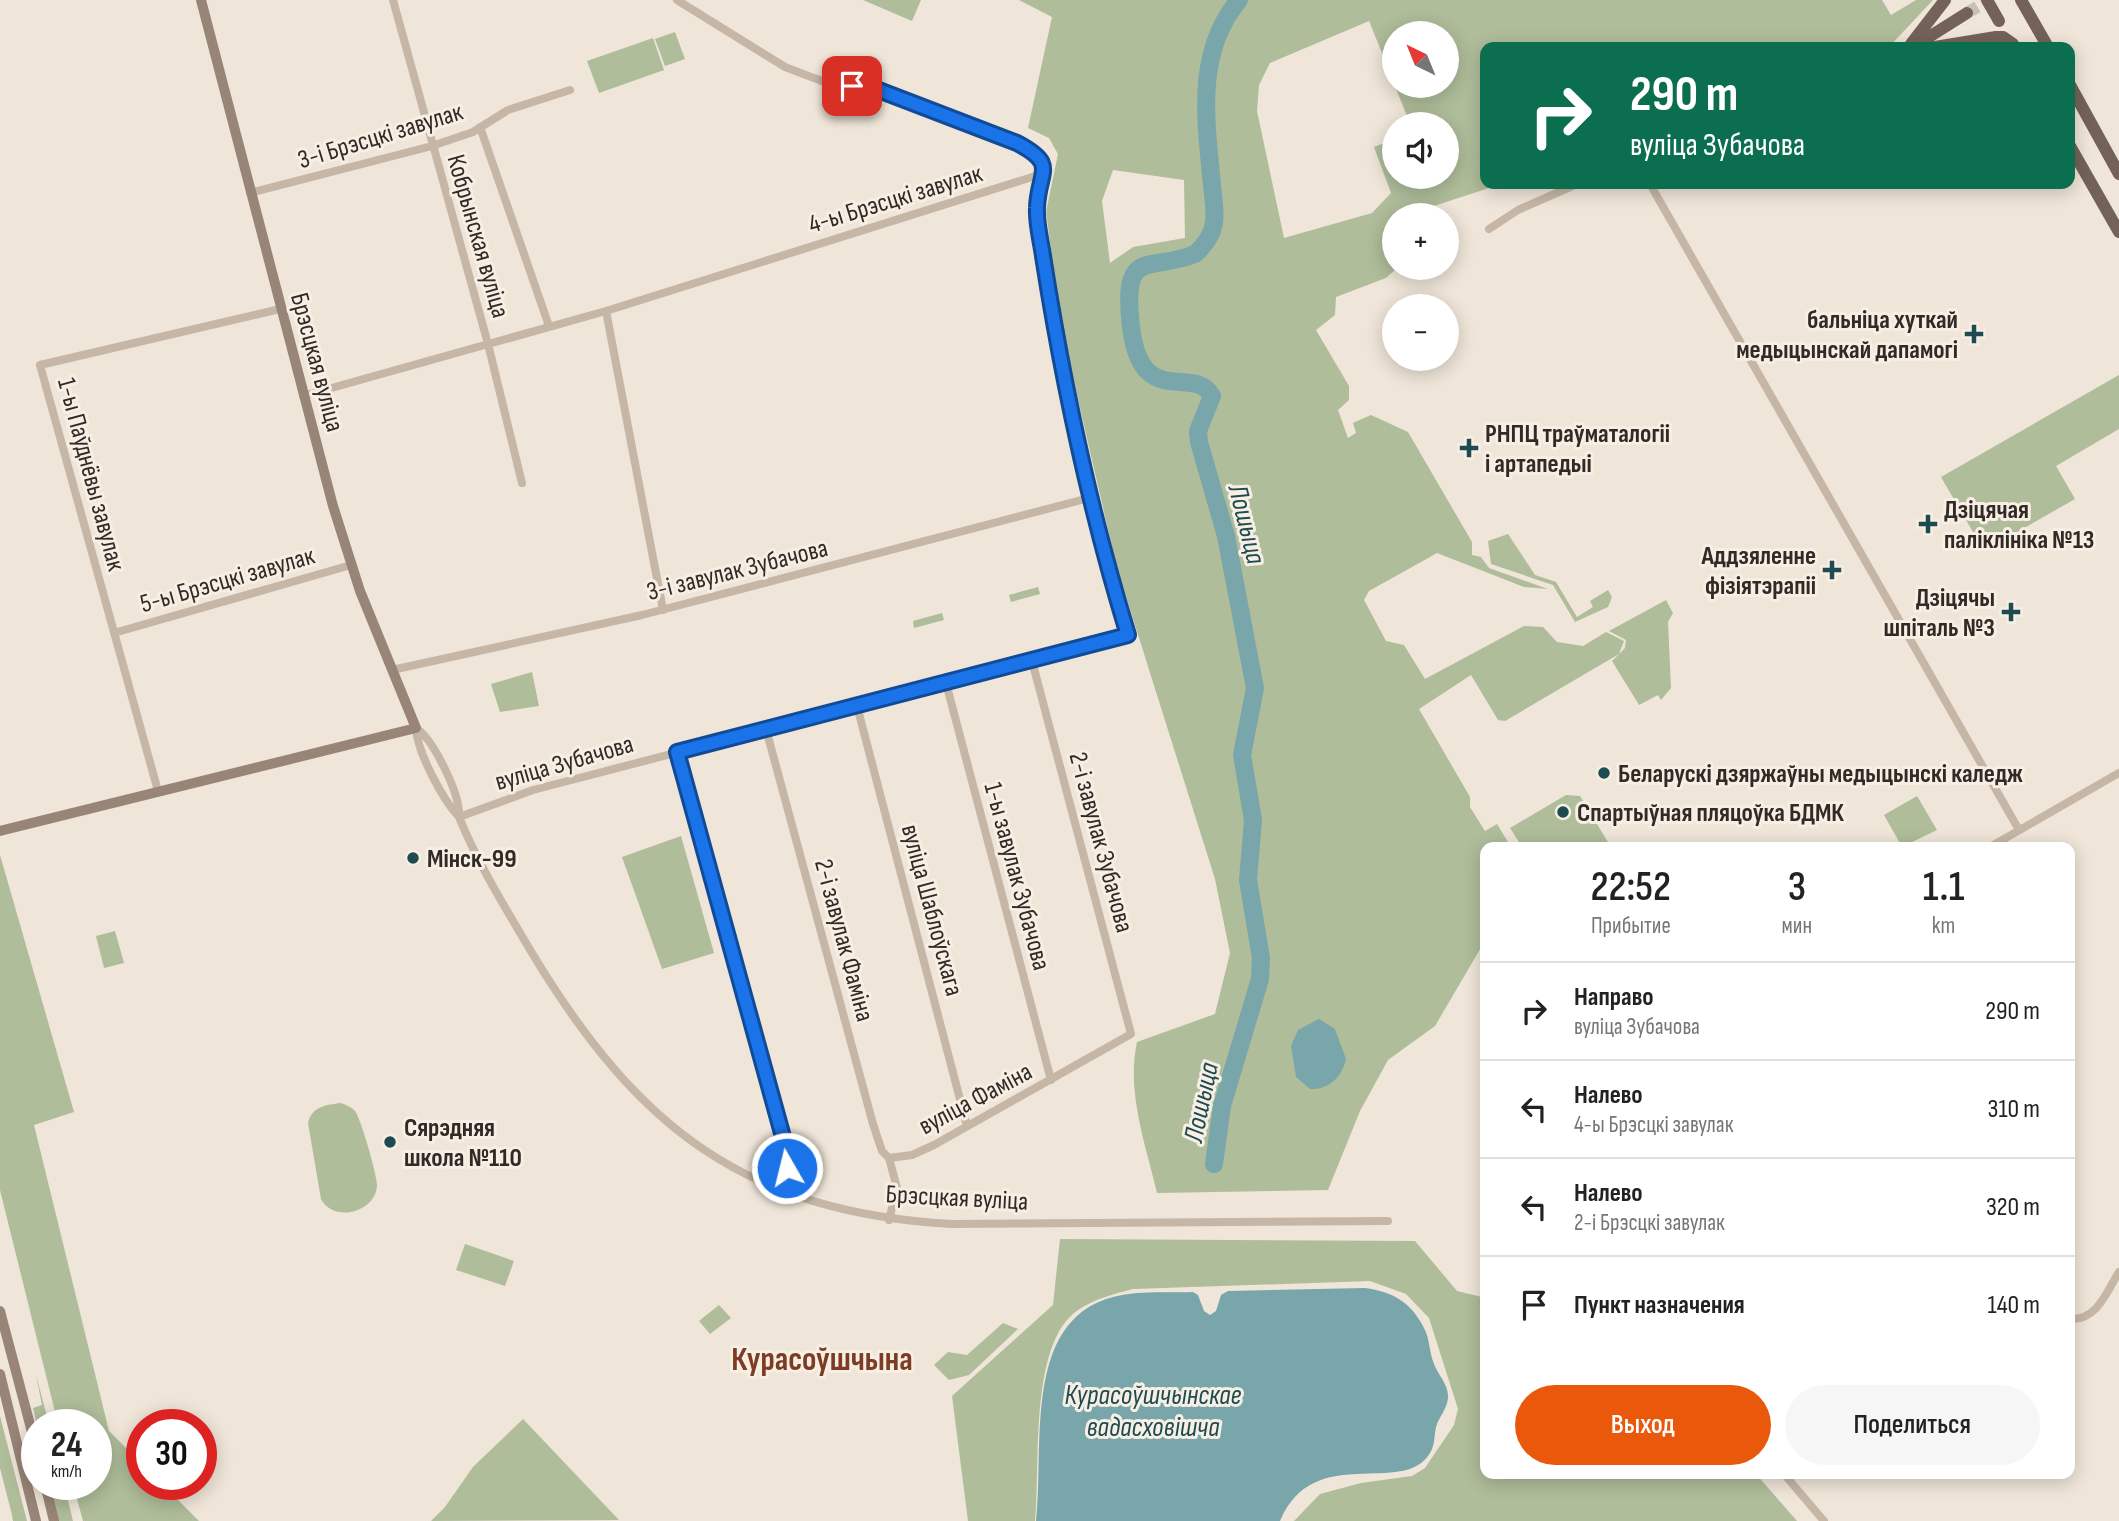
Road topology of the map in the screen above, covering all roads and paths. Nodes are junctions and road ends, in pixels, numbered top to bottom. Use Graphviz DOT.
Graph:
graph roads {
  1 [pos="201,0"];
  2 [pos="393,0"];
  3 [pos="677,0"];
  4 [pos="1945,0"];
  5 [pos="1987,0"];
  6 [pos="2022,3"];
  7 [pos="1967,13"];
  8 [pos="1915,42"];
  9 [pos="1919,42"];
  10 [pos="1966,42"];
  11 [pos="2009,42"];
  12 [pos="2012,42"];
  13 [pos="2045,42"];
  14 [pos="570,90"];
  15 [pos="2075,94"];
  16 [pos="480,127"];
  17 [pos="432,146"];
  18 [pos="2075,155"];
  19 [pos="1045,173"];
  20 [pos="2119,174"];
  21 [pos="1566,189"];
  22 [pos="1653,189"];
  23 [pos="250,193"];
  24 [pos="1489,229"];
  25 [pos="2119,232"];
  26 [pos="280,309"];
  27 [pos="606,311"];
  28 [pos="549,326"];
  29 [pos="488,344"];
  30 [pos="303,396"];
  31 [pos="522,483"];
  32 [pos="1089,498"];
  33 [pos="351,565"];
  34 [pos="663,610"];
  35 [pos="114,634"];
  36 [pos="1032,661"];
  37 [pos="393,670"];
  38 [pos="946,683"];
  39 [pos="858,706"];
  40 [pos="416,728"];
  41 [pos="766,729"];
  42 [pos="677,752"];
  43 [pos="2119,773"];
  44 [pos="158,791"];
  45 [pos="459,817"];
  46 [pos="2019,830"];
  47 [pos="0,831"];
  48 [pos="1999,842"];
  49 [pos="1131,1034"];
  50 [pos="1051,1080"];
  51 [pos="967,1126"];
  52 [pos="889,1158"];
  53 [pos="778,1189"];
  54 [pos="889,1220"];
  55 [pos="1388,1221"];
  56 [pos="2119,1272"];
  57 [pos="0,1311"];
  58 [pos="2075,1319"];
  59 [pos="0,1374"];
  60 [pos="26,1409"];
  61 [pos="1788,1479"];
  62 [pos="49,1500"];
  63 [pos="36,1521"];
  64 [pos="54,1521"];
  65 [pos="1824,1521"];
  1 -- 23 [label="street, Брэсцкая вуліца"];
  2 -- 17 [label="street, Кобрынская вуліца"];
  3 -- 19 [label="street"];
  4 -- 8 [label="main road"];
  5 -- 12 [label="main road, bridge"];
  6 -- 13 [label="main road"];
  7 -- 9 [label="main road"];
  10 -- 11 [label="main road"];
  14 -- 16 [label="street"];
  15 -- 20 [label="main road"];
  16 -- 17 [label="street, 3-і Брэсцкі завулак"];
  16 -- 28 [label="street, 3-і Брэсцкі завулак"];
  17 -- 23 [label="street, 3-і Брэсцкі завулак"];
  17 -- 29 [label="street, Кобрынская вуліца"];
  18 -- 25 [label="main road"];
  19 -- 27 [label="street, 4-ы Брэсцкі завулак"];
  19 -- 32 [label="street"];
  21 -- 24 [label="street"];
  22 -- 46 [label="street"];
  23 -- 26 [label="street, Брэсцкая вуліца"];
  26 -- 30 [label="street, Брэсцкая вуліца"];
  26 -- 35 [label="street, 1-ы Паўднёвы завулак"];
  27 -- 28 [label="street, 4-ы Брэсцкі завулак"];
  27 -- 34 [label="street"];
  28 -- 29 [label="street, 4-ы Брэсцкі завулак"];
  29 -- 30 [label="street, 4-ы Брэсцкі завулак"];
  29 -- 31 [label="street, Кобрынская вуліца"];
  30 -- 33 [label="street, Брэсцкая вуліца"];
  32 -- 34 [label="street, 3-і завулак Зубачова"];
  32 -- 36 [label="street, вуліца Зубачова"];
  33 -- 35 [label="street, 5-ы Брэсцкі завулак"];
  33 -- 37 [label="street, Брэсцкая вуліца"];
  34 -- 37 [label="street, 3-і завулак Зубачова"];
  35 -- 44 [label="street, 1-ы Паўднёвы завулак"];
  36 -- 38 [label="street, вуліца Зубачова"];
  36 -- 49 [label="street, 2-і завулак Зубачова"];
  37 -- 40 [label="street, Брэсцкая вуліца"];
  38 -- 39 [label="street, вуліца Зубачова"];
  38 -- 50 [label="street, 1-ы завулак Зубачова"];
  39 -- 41 [label="street, вуліца Зубачова"];
  39 -- 51 [label="street, вуліца Шаблоўскага"];
  40 -- 44 [label="street"];
  40 -- 45 [label="street, Брэсцкая вуліца"];
  41 -- 42 [label="street, вуліца Зубачова"];
  41 -- 52 [label="street, 2-і завулак Фаміна"];
  42 -- 45 [label="street, вуліца Зубачова"];
  42 -- 53 [label="street"];
  43 -- 46 [label="street"];
  44 -- 47 [label="street"];
  45 -- 53 [label="street, Брэсцкая вуліца"];
  46 -- 48 [label="street"];
  49 -- 50 [label="street, вуліца Фаміна"];
  50 -- 51 [label="street, вуліца Фаміна"];
  51 -- 52 [label="street, вуліца Фаміна"];
  52 -- 54 [label="street"];
  53 -- 54 [label="street, Брэсцкая вуліца"];
  54 -- 55 [label="street, Брэсцкая вуліца"];
  56 -- 58 [label="street"];
  57 -- 60 [label="street"];
  59 -- 63 [label="street"];
  61 -- 65 [label="street"];
  62 -- 64 [label="street"];
}
